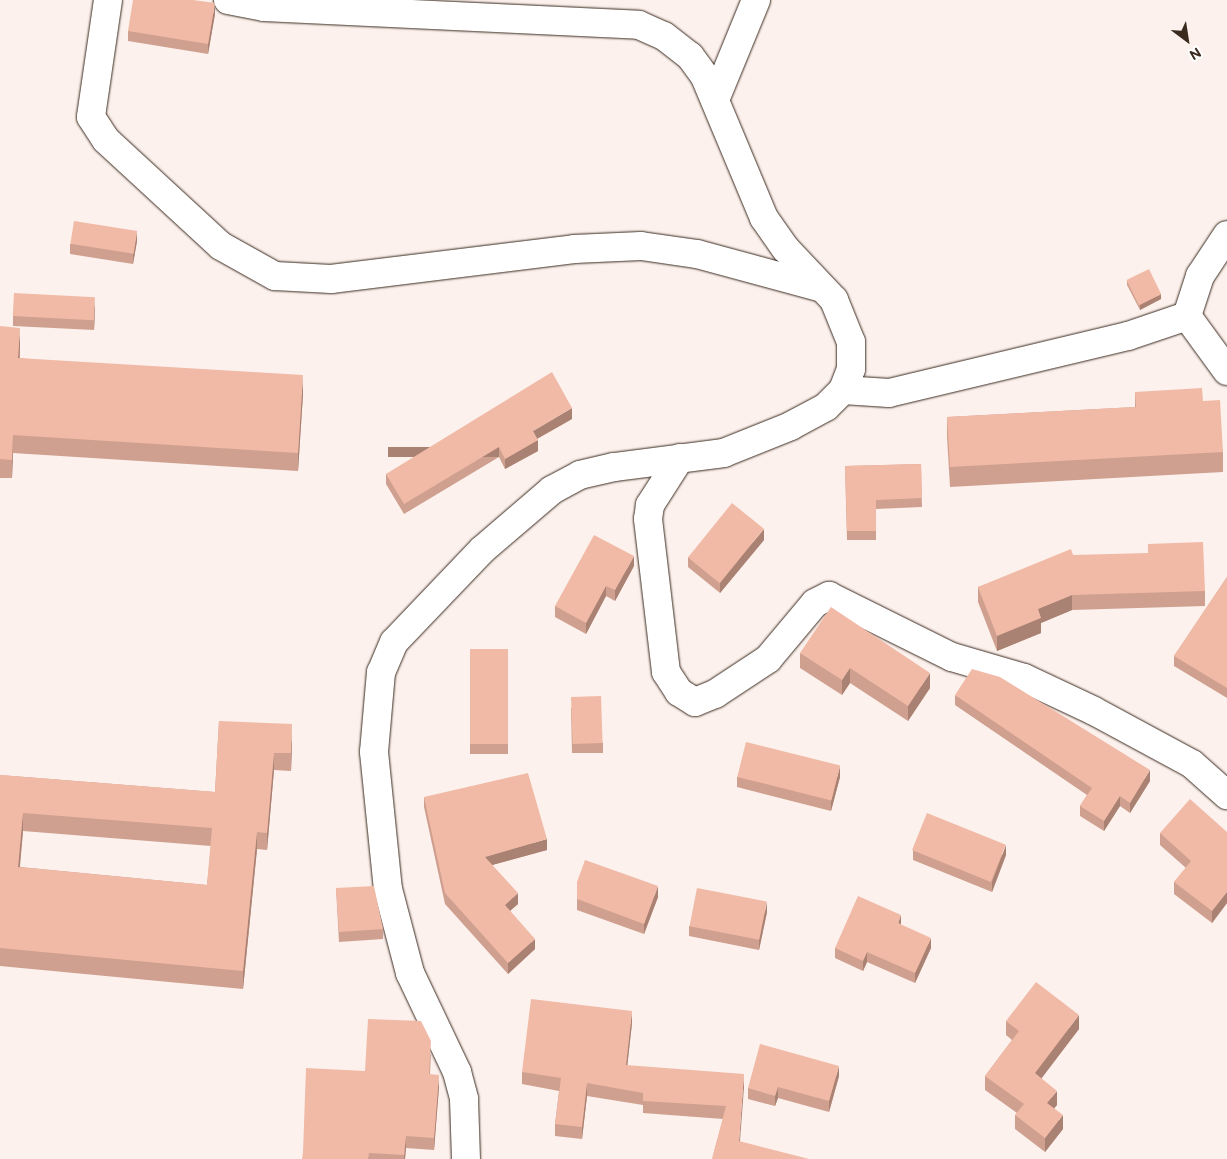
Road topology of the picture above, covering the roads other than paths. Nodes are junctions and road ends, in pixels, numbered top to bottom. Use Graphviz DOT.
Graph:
graph roads {
  1 [pos="108,0"];
  2 [pos="228,0"];
  3 [pos="756,0"];
  4 [pos="715,100"];
  5 [pos="1227,235"];
  6 [pos="823,288"];
  7 [pos="1187,316"];
  8 [pos="1227,371"];
  9 [pos="843,390"];
  10 [pos="680,458"];
  11 [pos="1227,794"];
  12 [pos="466,1159"];
  1 -- 6 [label="street"];
  2 -- 4 [label="street"];
  3 -- 4 [label="street"];
  4 -- 6 [label="street"];
  5 -- 7 [label="street"];
  6 -- 9 [label="street"];
  7 -- 8 [label="street"];
  7 -- 9 [label="street"];
  9 -- 10 [label="street"];
  10 -- 11 [label="street"];
  10 -- 12 [label="street"];
}
